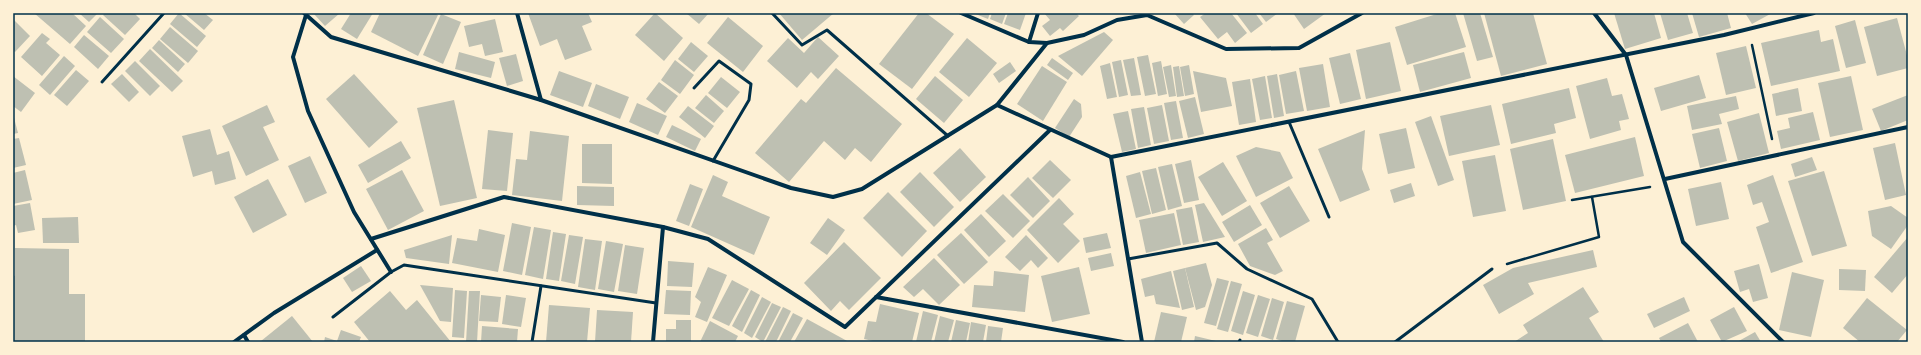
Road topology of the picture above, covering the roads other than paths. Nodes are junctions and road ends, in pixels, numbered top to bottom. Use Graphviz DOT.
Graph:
graph roads {
  1 [pos="164,13"];
  2 [pos="517,13"];
  3 [pos="772,13"];
  4 [pos="961,13"];
  5 [pos="1038,13"];
  6 [pos="1362,13"];
  7 [pos="1594,13"];
  8 [pos="1814,13"];
  9 [pos="305,14"];
  10 [pos="1029,42"];
  11 [pos="1047,43"];
  12 [pos="1626,55"];
  13 [pos="102,82"];
  14 [pos="694,88"];
  15 [pos="541,100"];
  16 [pos="997,105"];
  17 [pos="1289,122"];
  18 [pos="1908,127"];
  19 [pos="1050,130"];
  20 [pos="948,136"];
  21 [pos="1110,157"];
  22 [pos="713,161"];
  23 [pos="1665,179"];
  24 [pos="1329,217"];
  25 [pos="663,227"];
  26 [pos="371,239"];
  27 [pos="378,250"];
  28 [pos="1128,259"];
  29 [pos="1492,269"];
  30 [pos="390,272"];
  31 [pos="541,286"];
  32 [pos="876,297"];
  33 [pos="656,303"];
  34 [pos="334,317"];
  35 [pos="244,335"];
  36 [pos="234,342"];
  37 [pos="248,342"];
  38 [pos="532,342"];
  39 [pos="653,342"];
  40 [pos="1123,342"];
  41 [pos="1142,342"];
  42 [pos="1338,342"];
  43 [pos="1395,342"];
  44 [pos="1783,342"];
  1 -- 13 [label="lane"];
  2 -- 15 [label="street"];
  3 -- 20 [label="lane"];
  4 -- 10 [label="street"];
  5 -- 10 [label="street"];
  6 -- 11 [label="street"];
  7 -- 12 [label="street"];
  8 -- 12 [label="street"];
  9 -- 15 [label="street"];
  9 -- 26 [label="street"];
  10 -- 11 [label="street"];
  11 -- 16 [label="street"];
  12 -- 17 [label="street"];
  12 -- 23 [label="street"];
  14 -- 22 [label="lane"];
  15 -- 22 [label="street"];
  16 -- 19 [label="street"];
  16 -- 20 [label="street"];
  17 -- 21 [label="street"];
  17 -- 24 [label="lane"];
  18 -- 23 [label="street"];
  19 -- 21 [label="street"];
  19 -- 32 [label="street"];
  20 -- 22 [label="street"];
  21 -- 28 [label="street"];
  23 -- 44 [label="street"];
  25 -- 26 [label="street"];
  25 -- 32 [label="street"];
  25 -- 33 [label="street"];
  26 -- 27 [label="street"];
  27 -- 30 [label="street"];
  27 -- 35 [label="street"];
  28 -- 41 [label="street"];
  28 -- 42 [label="lane"];
  29 -- 43 [label="lane"];
  30 -- 31 [label="lane"];
  30 -- 34 [label="lane"];
  31 -- 33 [label="lane"];
  31 -- 38 [label="lane"];
  32 -- 40 [label="street"];
  33 -- 39 [label="street"];
  35 -- 36 [label="street"];
  35 -- 37 [label="street"];
}
